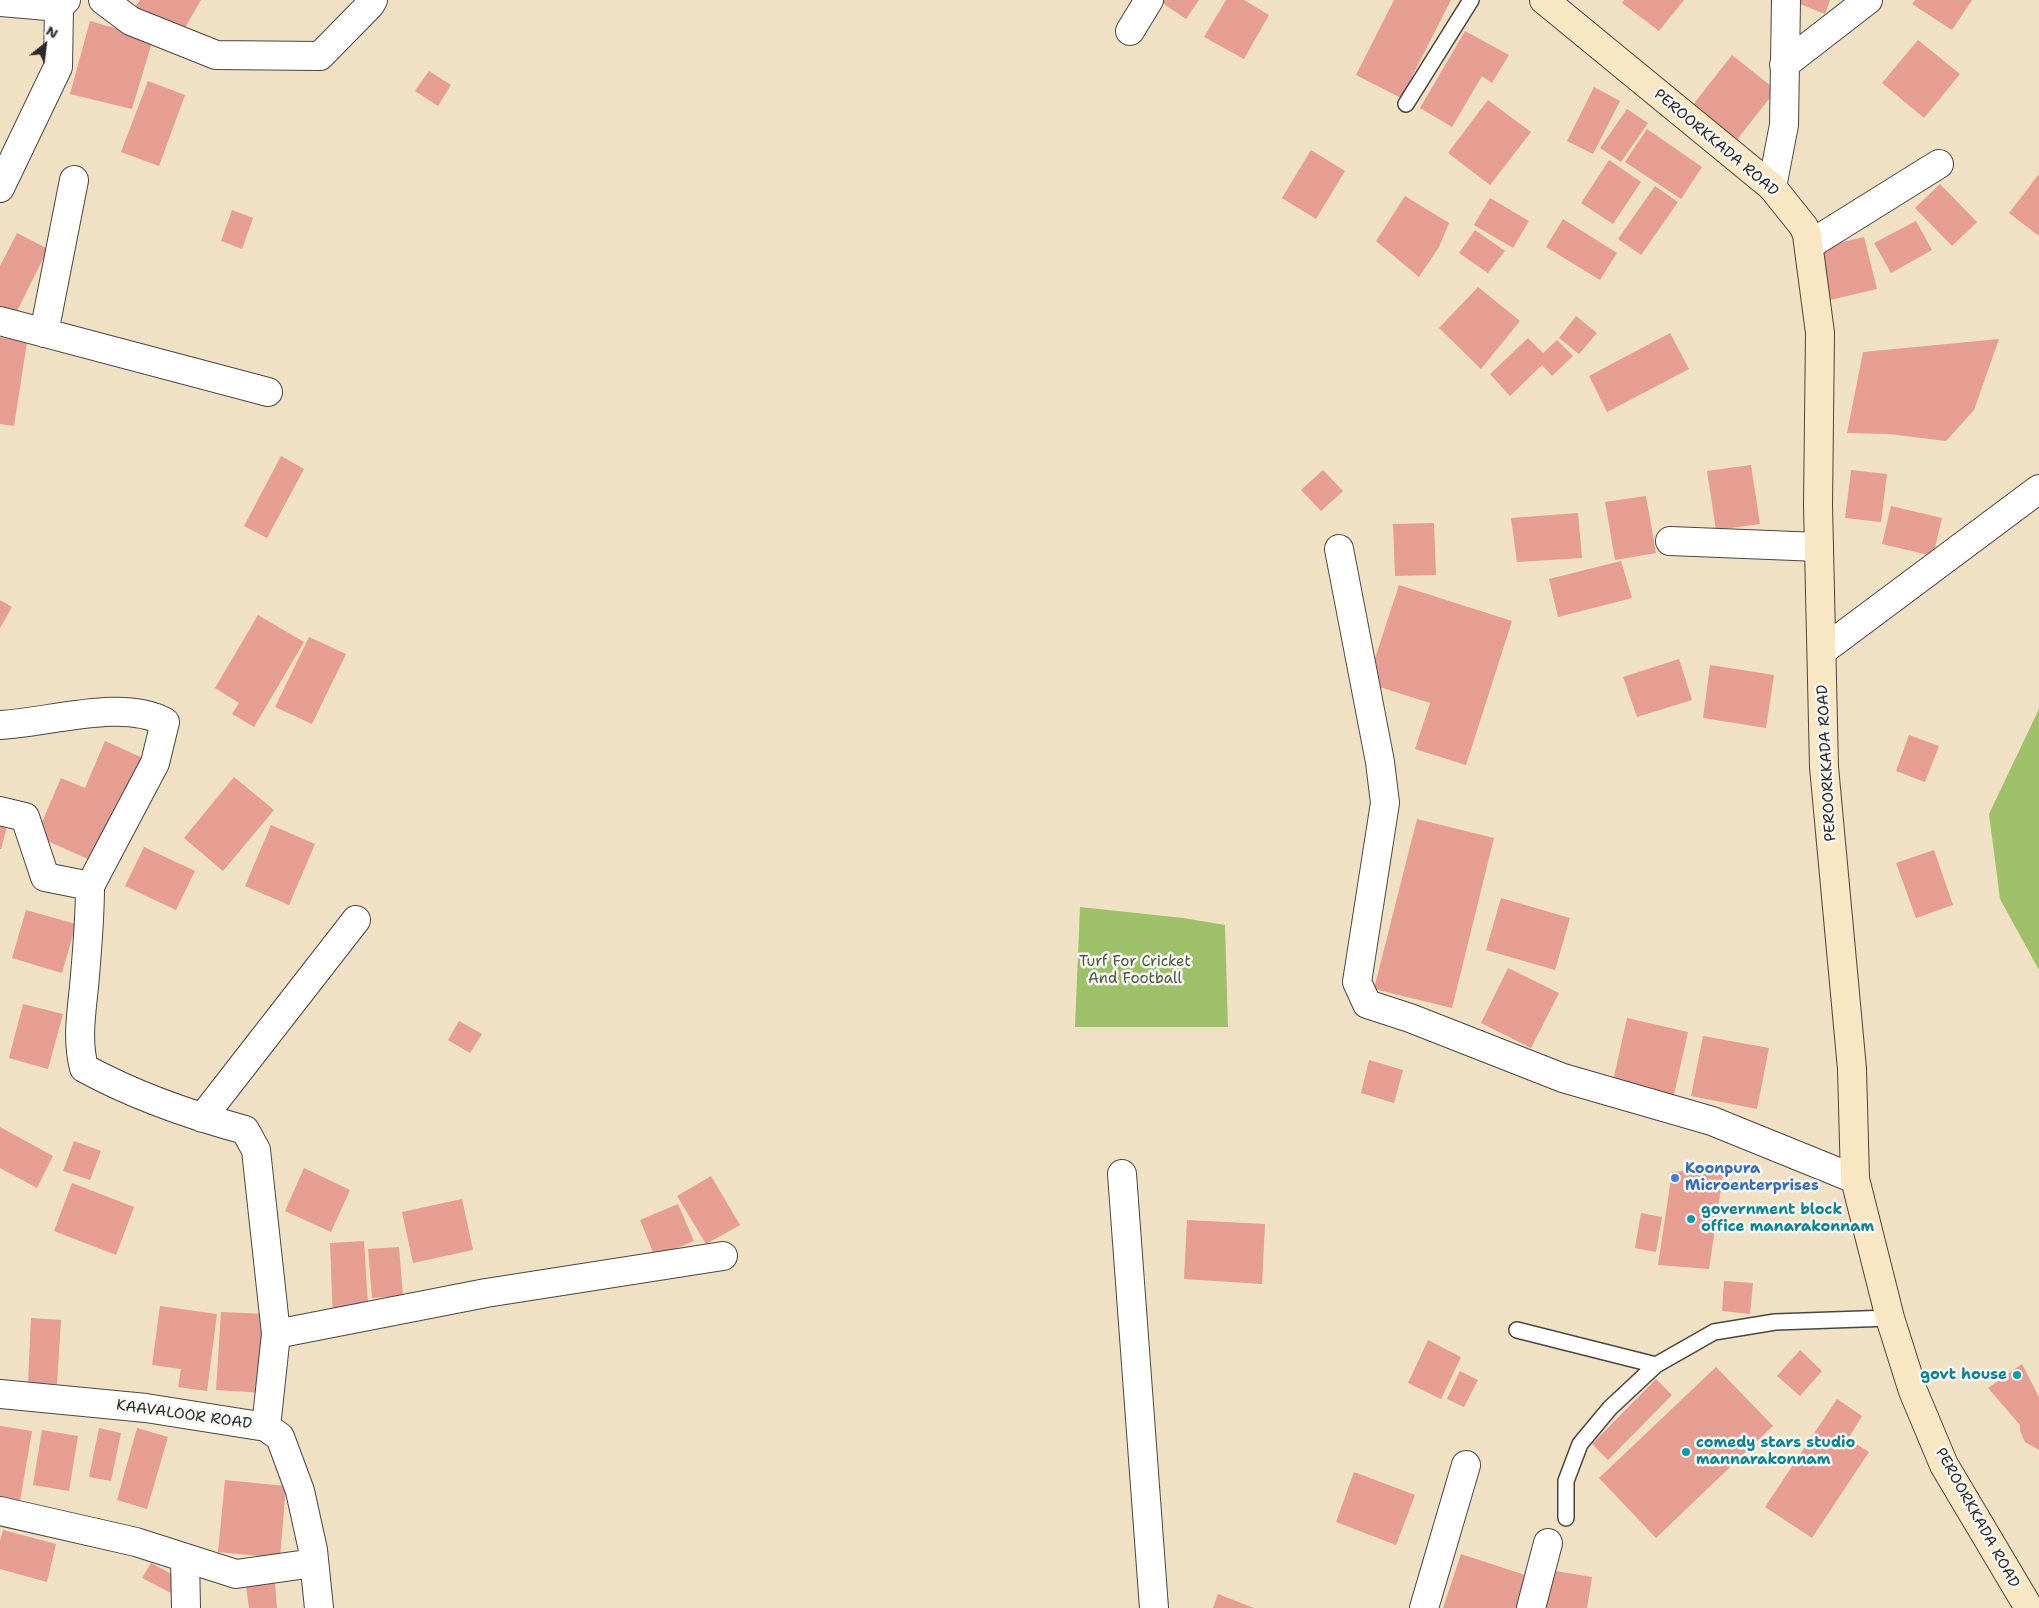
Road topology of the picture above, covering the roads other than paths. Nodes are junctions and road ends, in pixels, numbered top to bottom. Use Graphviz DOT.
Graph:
graph roads {
  1 [pos="103,0"];
  2 [pos="372,0"];
  3 [pos="1149,0"];
  4 [pos="1471,0"];
  5 [pos="1544,0"];
  6 [pos="1786,0"];
  7 [pos="1868,0"];
  8 [pos="0,2"];
  9 [pos="63,4"];
  10 [pos="1130,31"];
  11 [pos="1784,65"];
  12 [pos="1406,104"];
  13 [pos="1939,164"];
  14 [pos="74,180"];
  15 [pos="1772,187"];
  16 [pos="0,188"];
  17 [pos="1809,245"];
  18 [pos="0,321"];
  19 [pos="44,333"];
  20 [pos="268,392"];
  21 [pos="2039,489"];
  22 [pos="1670,541"];
  23 [pos="1819,547"];
  24 [pos="1339,549"];
  25 [pos="1822,651"];
  26 [pos="0,725"];
  27 [pos="0,811"];
  28 [pos="90,886"];
  29 [pos="356,920"];
  30 [pos="202,1118"];
  31 [pos="1122,1174"];
  32 [pos="1855,1179"];
  33 [pos="723,1256"];
  34 [pos="1890,1318"];
  35 [pos="1517,1330"];
  36 [pos="276,1334"];
  37 [pos="1656,1365"];
  38 [pos="0,1394"];
  39 [pos="266,1427"];
  40 [pos="1466,1465"];
  41 [pos="0,1511"];
  42 [pos="1566,1518"];
  43 [pos="1548,1543"];
  44 [pos="185,1558"];
  45 [pos="314,1563"];
  46 [pos="186,1608"];
  47 [pos="319,1608"];
  48 [pos="1154,1608"];
  49 [pos="1424,1608"];
  50 [pos="1531,1608"];
  51 [pos="2029,1608"];
  1 -- 2 [label="street"];
  3 -- 10 [label="street"];
  4 -- 12 [label="lane"];
  5 -- 15 [label="main road, PEROORKKADA ROAD"];
  6 -- 11 [label="street"];
  7 -- 11 [label="street"];
  8 -- 9 [label="street"];
  9 -- 16 [label="street"];
  11 -- 15 [label="street"];
  13 -- 17 [label="street"];
  14 -- 19 [label="street"];
  15 -- 17 [label="main road, PEROORKKADA ROAD"];
  17 -- 23 [label="main road, PEROORKKADA ROAD"];
  18 -- 19 [label="street"];
  19 -- 20 [label="street"];
  21 -- 25 [label="street"];
  22 -- 23 [label="street"];
  23 -- 25 [label="main road, PEROORKKADA ROAD"];
  24 -- 32 [label="street"];
  25 -- 32 [label="main road, PEROORKKADA ROAD"];
  26 -- 28 [label="street"];
  27 -- 28 [label="street"];
  28 -- 30 [label="street"];
  29 -- 30 [label="street"];
  30 -- 36 [label="street"];
  31 -- 48 [label="street"];
  32 -- 34 [label="main road, PEROORKKADA ROAD"];
  33 -- 36 [label="street"];
  34 -- 37 [label="lane"];
  34 -- 51 [label="main road, PEROORKKADA ROAD"];
  35 -- 37 [label="lane"];
  36 -- 39 [label="street"];
  37 -- 42 [label="lane"];
  38 -- 39 [label="street, KAAVALOOR ROAD"];
  39 -- 45 [label="street, KAAVALOOR ROAD"];
  40 -- 49 [label="street"];
  41 -- 44 [label="street"];
  43 -- 50 [label="street"];
  44 -- 45 [label="street"];
  44 -- 46 [label="street"];
  45 -- 47 [label="street, KAAVALOOR ROAD"];
}
